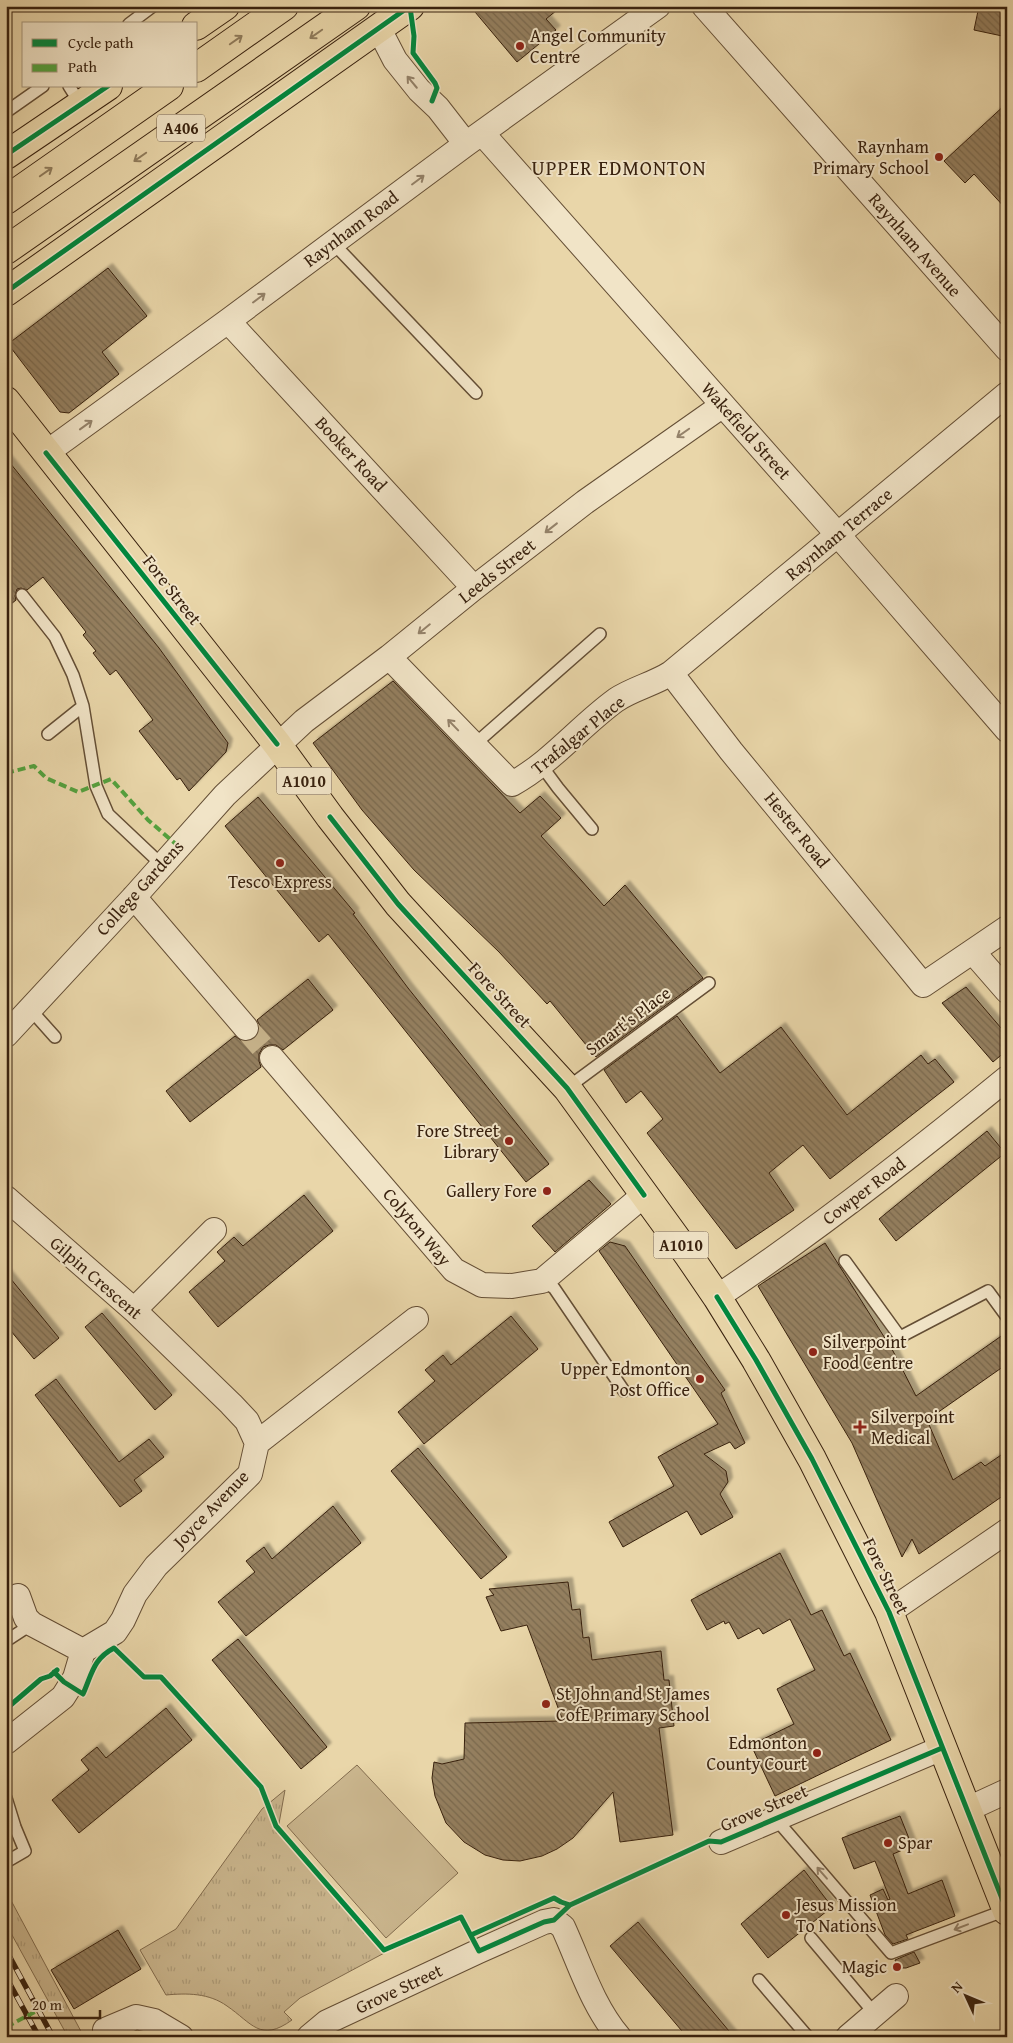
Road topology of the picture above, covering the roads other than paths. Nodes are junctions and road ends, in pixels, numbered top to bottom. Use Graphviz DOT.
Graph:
graph roads {
  1 [pos="153,6"];
  2 [pos="226,6"];
  3 [pos="284,6"];
  4 [pos="356,6"];
  5 [pos="410,6"];
  6 [pos="658,6"];
  7 [pos="704,6"];
  8 [pos="132,22"];
  9 [pos="198,25"];
  10 [pos="379,29"];
  11 [pos="198,67"];
  12 [pos="40,88"];
  13 [pos="101,88"];
  14 [pos="166,88"];
  15 [pos="75,95"];
  16 [pos="6,112"];
  17 [pos="474,139"];
  18 [pos="6,155"];
  19 [pos="6,200"];
  20 [pos="333,243"];
  21 [pos="6,250"];
  22 [pos="6,292"];
  23 [pos="228,321"];
  24 [pos="1007,349"];
  25 [pos="476,393"];
  26 [pos="1007,394"];
  27 [pos="7,404"];
  28 [pos="723,405"];
  29 [pos="46,453"];
  30 [pos="838,536"];
  31 [pos="474,588"];
  32 [pos="22,595"];
  33 [pos="600,634"];
  34 [pos="389,657"];
  35 [pos="671,673"];
  36 [pos="83,706"];
  37 [pos="1007,730"];
  38 [pos="48,734"];
  39 [pos="277,744"];
  40 [pos="475,744"];
  41 [pos="541,765"];
  42 [pos="592,829"];
  43 [pos="162,865"];
  44 [pos="134,896"];
  45 [pos="1007,928"];
  46 [pos="972,952"];
  47 [pos="709,982"];
  48 [pos="1007,992"];
  49 [pos="30,1009"];
  50 [pos="246,1028"];
  51 [pos="6,1035"];
  52 [pos="55,1037"];
  53 [pos="272,1058"];
  54 [pos="1007,1078"];
  55 [pos="568,1088"];
  56 [pos="644,1195"];
  57 [pos="6,1198"];
  58 [pos="214,1230"];
  59 [pos="846,1261"];
  60 [pos="542,1281"];
  61 [pos="716,1297"];
  62 [pos="134,1310"];
  63 [pos="1007,1317"];
  64 [pos="416,1319"];
  65 [pos="624,1391"];
  66 [pos="257,1443"];
  67 [pos="1007,1531"];
  68 [pos="18,1596"];
  69 [pos="889,1612"];
  70 [pos="32,1624"];
  71 [pos="6,1641"];
  72 [pos="83,1651"];
  73 [pos="6,1742"];
  74 [pos="942,1748"];
  75 [pos="1007,1791"];
  76 [pos="6,1798"];
  77 [pos="968,1809"];
  78 [pos="775,1818"];
  79 [pos="721,1842"];
  80 [pos="6,1862"];
  81 [pos="1007,1910"];
  82 [pos="811,1938"];
  83 [pos="759,1980"];
  84 [pos="896,1996"];
  85 [pos="875,2014"];
  86 [pos="105,2030"];
  87 [pos="181,2037"];
  88 [pos="309,2037"];
  89 [pos="619,2037"];
  90 [pos="808,2037"];
  91 [pos="848,2037"];
  1 -- 8 [label="lane"];
  2 -- 9 [label="main road"];
  11 -- 3 [label="main road, one-way"];
  4 -- 21 [label="main road, A406, one-way"];
  5 -- 10 [label="main road, A406"];
  6 -- 17 [label="street, Raynham Road"];
  7 -- 24 [label="street, Raynham Avenue"];
  17 -- 10 [label="street, Wakefield Street, one-way"];
  10 -- 22 [label="main road, A406"];
  12 -- 16 [label="lane"];
  13 -- 15 [label="main road"];
  19 -- 14 [label="main road, A406, one-way"];
  15 -- 18 [label="main road"];
  20 -- 17 [label="street, Raynham Road, one-way"];
  17 -- 28 [label="street, Wakefield Street"];
  23 -- 20 [label="street, Raynham Road, one-way"];
  20 -- 25 [label="lane"];
  29 -- 23 [label="street, Raynham Road, one-way"];
  23 -- 31 [label="street, Booker Road"];
  26 -- 30 [label="street, Raynham Terrace"];
  27 -- 29 [label="main road, Fore Street / A1010"];
  28 -- 30 [label="street, Wakefield Street"];
  28 -- 31 [label="street, Leeds Street, one-way"];
  29 -- 39 [label="main road, Fore Street / A1010"];
  30 -- 35 [label="street, Raynham Terrace"];
  30 -- 37 [label="street, Wakefield Street"];
  31 -- 34 [label="street, Leeds Street, one-way"];
  32 -- 36 [label="lane"];
  33 -- 40 [label="lane"];
  34 -- 39 [label="street, Leeds Street"];
  40 -- 34 [label="street, one-way"];
  35 -- 41 [label="street, Trafalgar Place"];
  35 -- 46 [label="street, Hester Road"];
  36 -- 38 [label="lane"];
  36 -- 43 [label="lane"];
  39 -- 43 [label="street, College Gardens"];
  39 -- 55 [label="main road, Fore Street / A1010"];
  40 -- 41 [label="street, Trafalgar Place"];
  41 -- 42 [label="lane"];
  43 -- 44 [label="street, College Gardens"];
  44 -- 49 [label="street, College Gardens"];
  44 -- 50 [label="street"];
  45 -- 46 [label="street"];
  46 -- 48 [label="street"];
  47 -- 55 [label="lane, Smart's Place"];
  49 -- 51 [label="street, College Gardens"];
  49 -- 52 [label="lane"];
  53 -- 60 [label="street, Colyton Way"];
  54 -- 61 [label="street, Cowper Road"];
  55 -- 56 [label="main road, Fore Street / A1010"];
  56 -- 60 [label="street"];
  56 -- 61 [label="main road, Fore Street / A1010"];
  57 -- 62 [label="street, Gilpin Crescent"];
  58 -- 62 [label="street"];
  59 -- 63 [label="lane"];
  60 -- 65 [label="lane"];
  61 -- 69 [label="main road, Fore Street / A1010"];
  62 -- 66 [label="street, Gilpin Crescent"];
  64 -- 66 [label="street"];
  66 -- 72 [label="street, Joyce Avenue"];
  67 -- 69 [label="street"];
  68 -- 70 [label="street"];
  69 -- 74 [label="main road, Fore Street / A1010"];
  70 -- 71 [label="lane"];
  70 -- 72 [label="street"];
  72 -- 73 [label="street"];
  74 -- 77 [label="main road, Fore Street / A1010"];
  74 -- 78 [label="street, Grove Street"];
  75 -- 77 [label="street"];
  76 -- 80 [label="lane"];
  77 -- 81 [label="main road, Fore Street / A1010"];
  78 -- 79 [label="street, Grove Street"];
  81 -- 78 [label="lane, one-way"];
  82 -- 85 [label="lane"];
  83 -- 90 [label="lane"];
  84 -- 85 [label="street"];
  85 -- 91 [label="street"];
  86 -- 87 [label="street"];
  88 -- 89 [label="street, Grove Street"];
}
